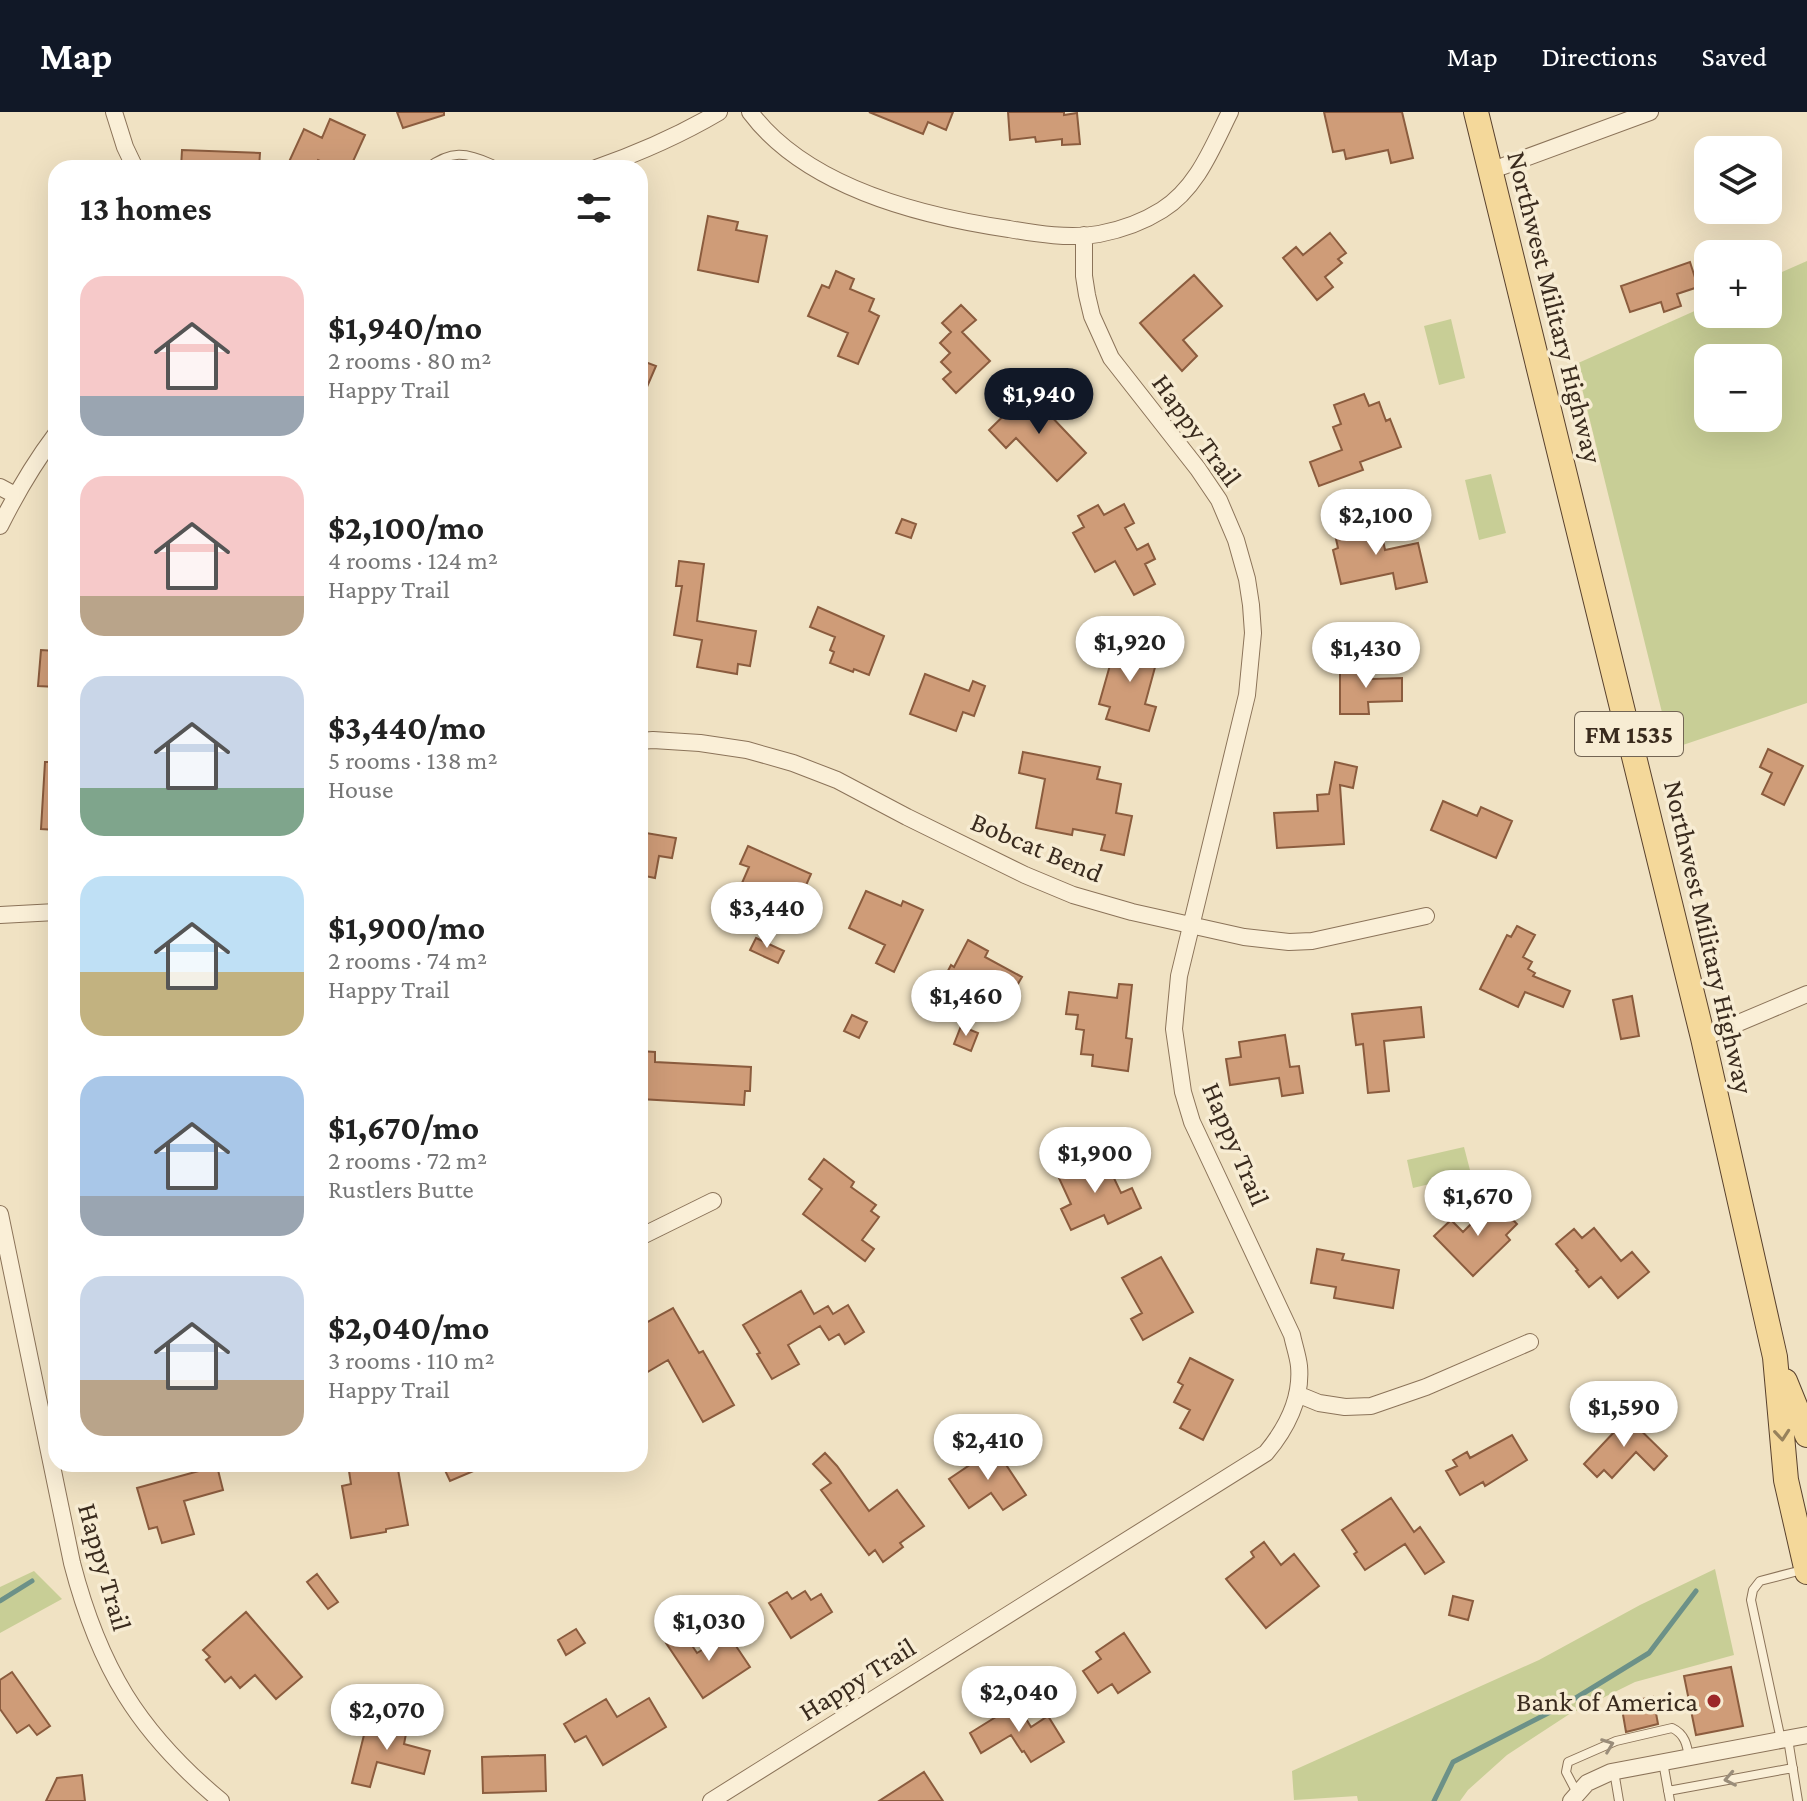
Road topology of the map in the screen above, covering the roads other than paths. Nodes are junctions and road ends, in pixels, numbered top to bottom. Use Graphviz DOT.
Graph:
graph roads {
  1 [pos="114,112"];
  2 [pos="719,112"];
  3 [pos="750,112"];
  4 [pos="1230,112"];
  5 [pos="1476,112"];
  6 [pos="1650,112"];
  7 [pos="131,160"];
  8 [pos="439,160"];
  9 [pos="484,160"];
  10 [pos="618,160"];
  11 [pos="1490,171"];
  12 [pos="1084,235"];
  13 [pos="48,445"];
  14 [pos="0,487"];
  15 [pos="15,495"];
  16 [pos="0,526"];
  17 [pos="648,740"];
  18 [pos="48,912"];
  19 [pos="0,915"];
  20 [pos="1426,916"];
  21 [pos="1192,924"];
  22 [pos="1807,994"];
  23 [pos="1703,1038"];
  24 [pos="713,1201"];
  25 [pos="0,1214"];
  26 [pos="648,1233"];
  27 [pos="1530,1342"];
  28 [pos="1775,1357"];
  29 [pos="1297,1394"];
  30 [pos="48,1434"];
  31 [pos="1807,1435"];
  32 [pos="56,1472"];
  33 [pos="1807,1571"];
  34 [pos="1807,1735"];
  35 [pos="1784,1739"];
  36 [pos="1689,1757"];
  37 [pos="1663,1762"];
  38 [pos="1793,1768"];
  39 [pos="1614,1771"];
  40 [pos="1669,1796"];
  41 [pos="1574,1797"];
  42 [pos="218,1800"];
  43 [pos="711,1801"];
  44 [pos="1619,1801"];
  45 [pos="1798,1801"];
  1 -- 7 [label="street"];
  2 -- 10 [label="street"];
  3 -- 12 [label="street"];
  4 -- 12 [label="street"];
  5 -- 11 [label="main road, Northwest Military Highway / FM 1535"];
  6 -- 11 [label="street"];
  8 -- 9 [label="lane"];
  11 -- 23 [label="main road, Northwest Military Highway / FM 1535"];
  12 -- 21 [label="street, Happy Trail"];
  13 -- 15 [label="street"];
  14 -- 15 [label="street"];
  15 -- 16 [label="street"];
  17 -- 21 [label="street, Bobcat Bend"];
  18 -- 19 [label="street"];
  20 -- 21 [label="street, Bobcat Bend"];
  21 -- 29 [label="street, Happy Trail"];
  22 -- 23 [label="street"];
  23 -- 28 [label="main road, Northwest Military Highway / FM 1535"];
  24 -- 26 [label="street"];
  25 -- 30 [label="street, Happy Trail"];
  27 -- 29 [label="street"];
  28 -- 31 [label="main road, Northwest Military Highway / FM 1535"];
  28 -- 33 [label="main road, Northwest Military Highway / FM 1535, one-way"];
  29 -- 43 [label="street, Happy Trail"];
  32 -- 42 [label="street, Happy Trail"];
  33 -- 35 [label="lane"];
  34 -- 35 [label="street"];
  35 -- 36 [label="street"];
  35 -- 38 [label="lane"];
  36 -- 37 [label="street"];
  41 -- 36 [label="lane, one-way"];
  37 -- 39 [label="street"];
  37 -- 40 [label="lane"];
  38 -- 40 [label="lane, one-way"];
  38 -- 45 [label="lane"];
  39 -- 41 [label="street"];
  39 -- 44 [label="lane"];
}
